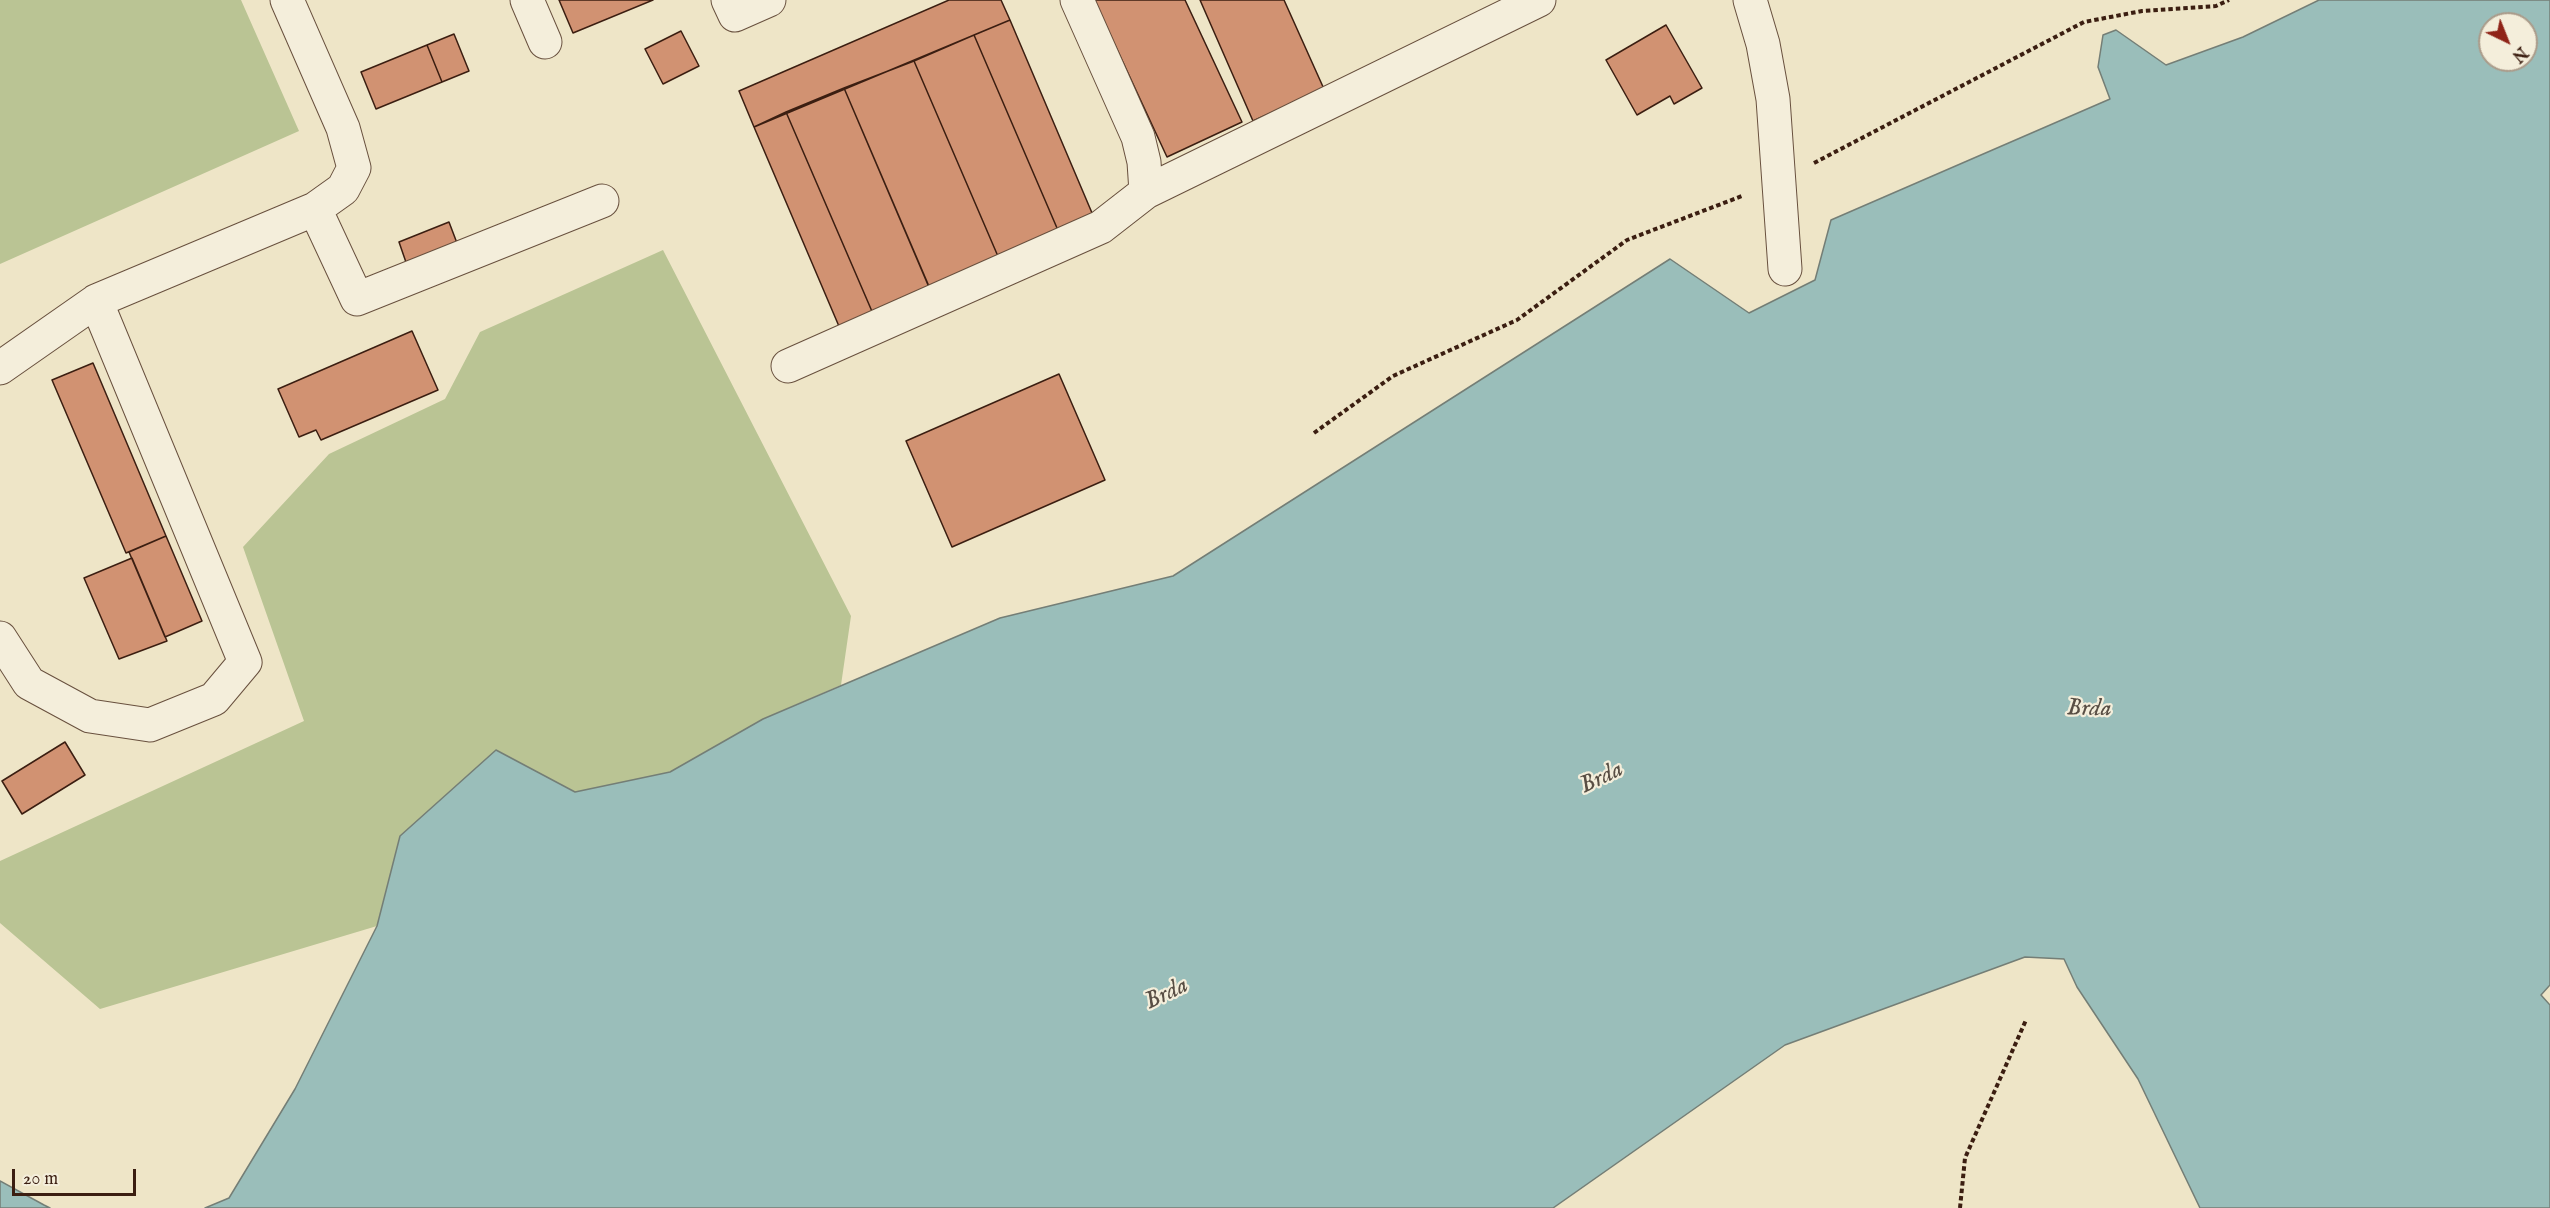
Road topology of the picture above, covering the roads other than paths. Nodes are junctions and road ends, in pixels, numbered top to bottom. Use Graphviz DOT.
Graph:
graph roads {
  1 [pos="527,0"];
  2 [pos="728,0"];
  3 [pos="769,0"];
  4 [pos="1077,0"];
  5 [pos="1539,0"];
  6 [pos="1749,0"];
  7 [pos="294,2"];
  8 [pos="545,42"];
  9 [pos="1146,192"];
  10 [pos="602,201"];
  11 [pos="315,209"];
  12 [pos="1785,269"];
  13 [pos="96,301"];
  14 [pos="788,366"];
  15 [pos="0,368"];
  16 [pos="0,638"];
  1 -- 8 [label="lane"];
  2 -- 3 [label="lane"];
  4 -- 9 [label="lane"];
  5 -- 9 [label="lane"];
  6 -- 12 [label="lane"];
  7 -- 11 [label="lane"];
  9 -- 14 [label="lane"];
  10 -- 11 [label="lane"];
  11 -- 13 [label="lane"];
  13 -- 15 [label="lane"];
  13 -- 16 [label="lane"];
}
